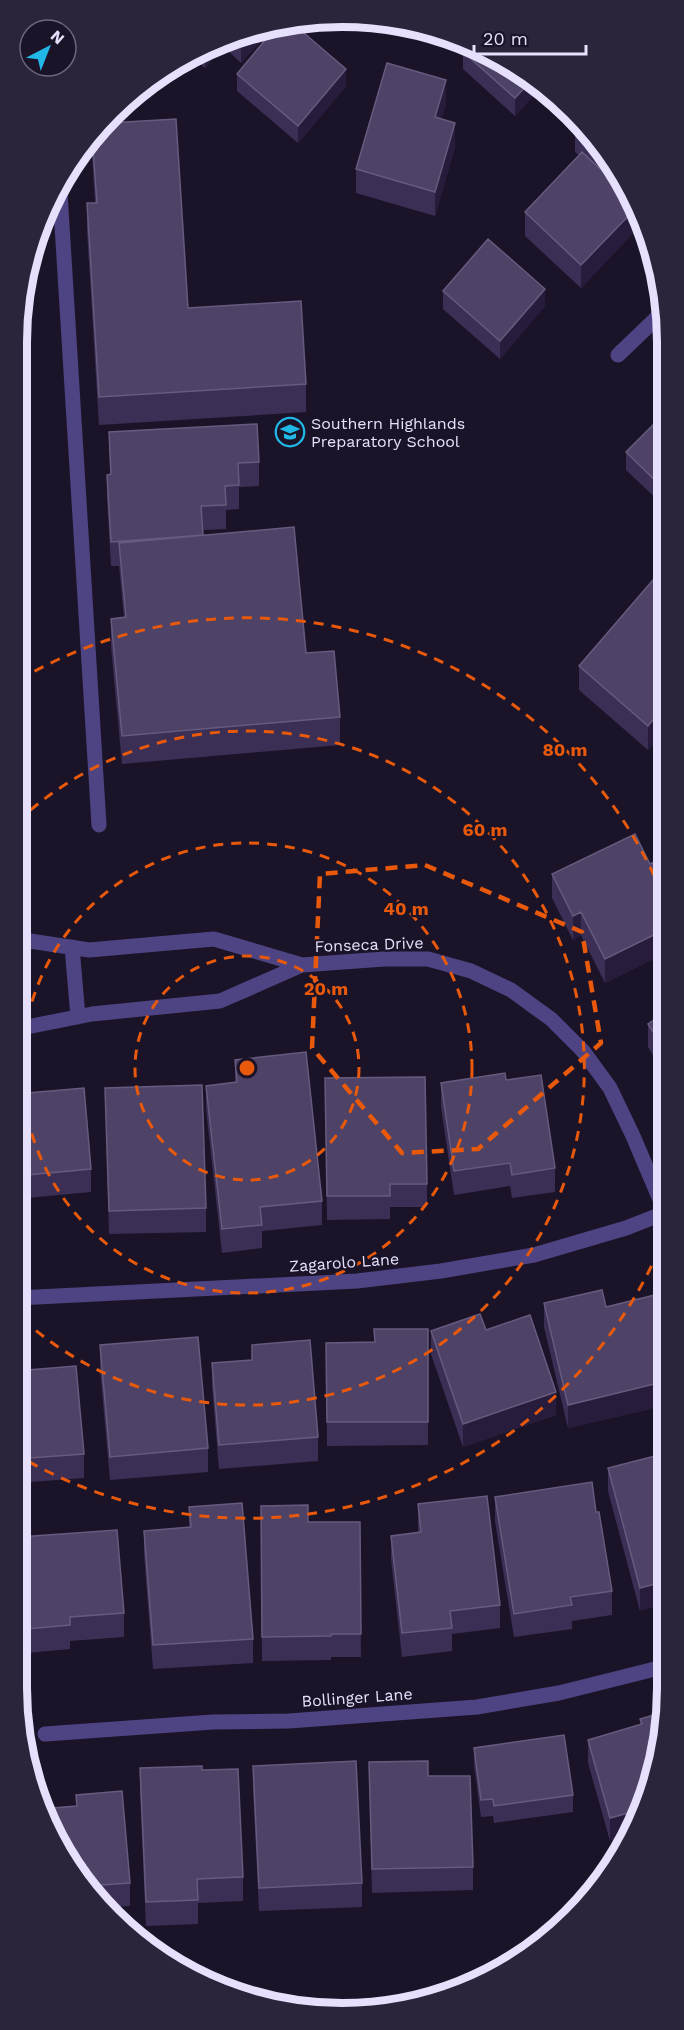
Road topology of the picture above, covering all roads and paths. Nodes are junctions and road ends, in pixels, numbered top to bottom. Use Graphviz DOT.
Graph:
graph roads {
  1 [pos="60,200"];
  2 [pos="656,319"];
  3 [pos="618,355"];
  4 [pos="99,825"];
  5 [pos="27,941"];
  6 [pos="72,947"];
  7 [pos="302,965"];
  8 [pos="78,1017"];
  9 [pos="27,1027"];
  10 [pos="657,1193"];
  11 [pos="657,1217"];
  12 [pos="27,1297"];
  13 [pos="657,1669"];
  14 [pos="45,1734"];
  1 -- 4 [label="street"];
  2 -- 3 [label="street"];
  5 -- 6 [label="street, Fonseca Drive"];
  6 -- 7 [label="street, Fonseca Drive"];
  6 -- 8 [label="street"];
  7 -- 8 [label="street, Fonseca Drive"];
  7 -- 10 [label="street, Fonseca Drive"];
  8 -- 9 [label="street, Fonseca Drive"];
  11 -- 12 [label="street, Zagarolo Lane"];
  13 -- 14 [label="street, Bollinger Lane"];
}
